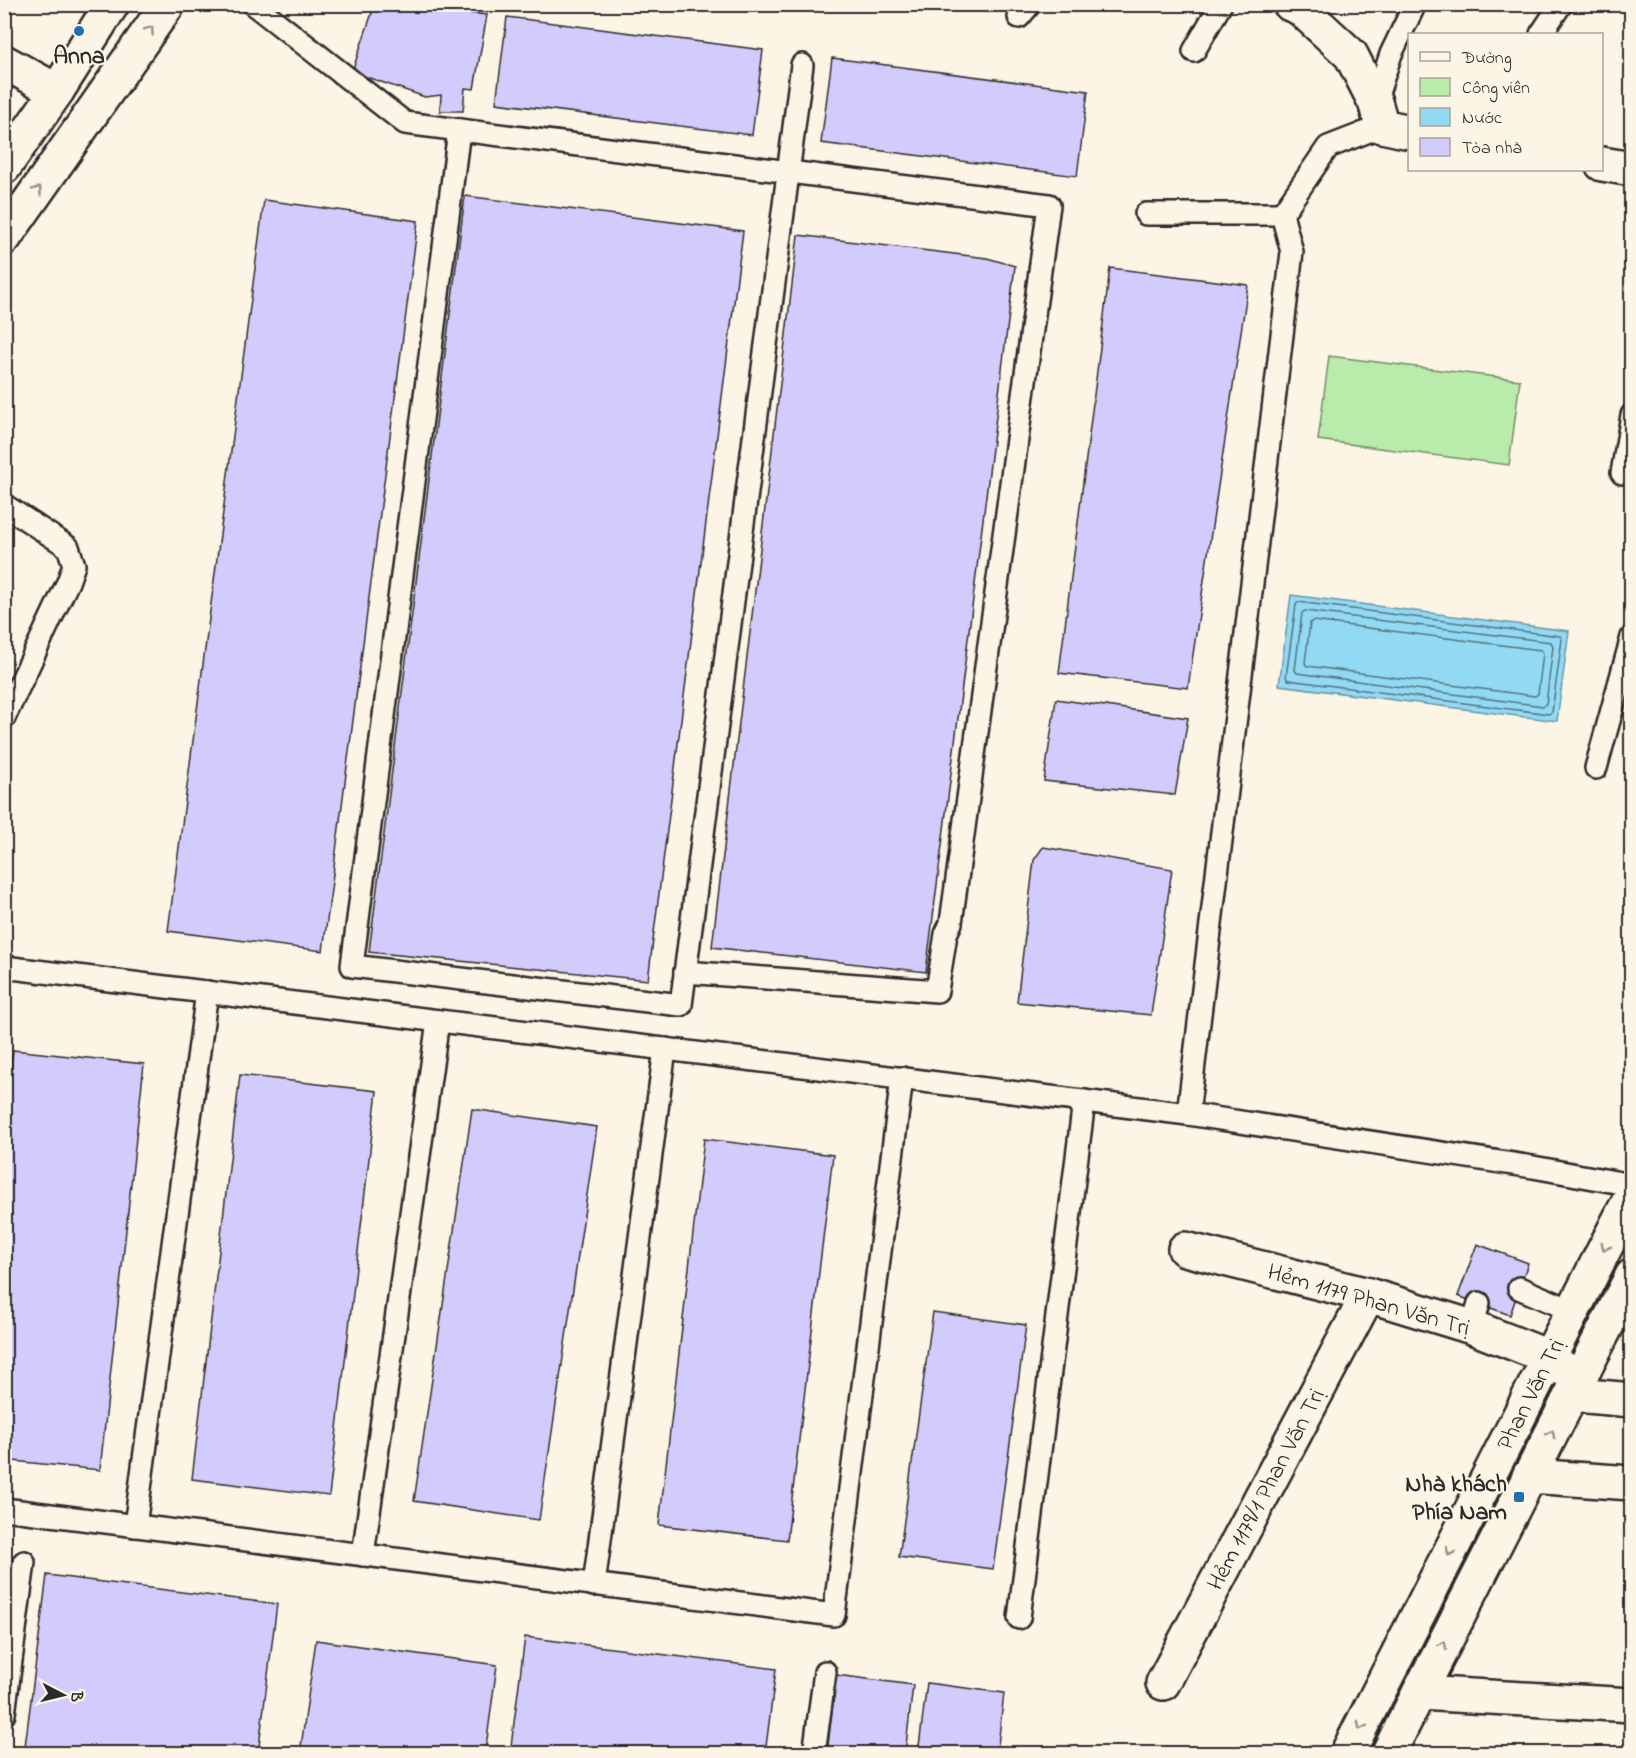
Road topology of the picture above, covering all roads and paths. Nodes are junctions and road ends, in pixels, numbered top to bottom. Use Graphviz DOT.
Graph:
graph roads {
  1 [pos="112,4"];
  2 [pos="168,4"];
  3 [pos="253,4"];
  4 [pos="1221,4"];
  5 [pos="1290,4"];
  6 [pos="1415,4"];
  7 [pos="1561,4"];
  8 [pos="1542,33"];
  9 [pos="1194,51"];
  10 [pos="4,63"];
  11 [pos="802,65"];
  12 [pos="57,91"];
  13 [pos="1389,120"];
  14 [pos="459,130"];
  15 [pos="1603,164"];
  16 [pos="4,167"];
  17 [pos="1632,169"];
  18 [pos="789,172"];
  19 [pos="1146,214"];
  20 [pos="1282,214"];
  21 [pos="4,237"];
  22 [pos="1632,416"];
  23 [pos="1622,473"];
  24 [pos="4,505"];
  25 [pos="1632,637"];
  26 [pos="4,718"];
  27 [pos="1596,768"];
  28 [pos="4,967"];
  29 [pos="685,972"];
  30 [pos="207,992"];
  31 [pos="438,1021"];
  32 [pos="665,1049"];
  33 [pos="902,1078"];
  34 [pos="1084,1101"];
  35 [pos="1188,1113"];
  36 [pos="1632,1185"];
  37 [pos="1632,1195"];
  38 [pos="1185,1249"];
  39 [pos="1632,1276"];
  40 [pos="1519,1288"];
  41 [pos="1368,1295"];
  42 [pos="1573,1311"];
  43 [pos="1549,1357"];
  44 [pos="1578,1380"];
  45 [pos="1632,1400"];
  46 [pos="1529,1476"];
  47 [pos="1632,1483"];
  48 [pos="4,1509"];
  49 [pos="135,1526"];
  50 [pos="363,1555"];
  51 [pos="24,1562"];
  52 [pos="594,1585"];
  53 [pos="1019,1618"];
  54 [pos="825,1672"];
  55 [pos="1163,1683"];
  56 [pos="1419,1693"];
  57 [pos="1632,1705"];
  58 [pos="4,1714"];
  59 [pos="814,1754"];
  60 [pos="1347,1754"];
  61 [pos="1388,1754"];
  1 -- 12 [label="main road"];
  21 -- 2 [label="main road, one-way"];
  3 -- 14 [label="lane"];
  4 -- 9 [label="lane"];
  5 -- 13 [label="main road"];
  6 -- 13 [label="lane"];
  7 -- 8 [label="lane"];
  10 -- 12 [label="main road"];
  11 -- 18 [label="lane"];
  12 -- 16 [label="main road"];
  13 -- 20 [label="lane"];
  14 -- 18 [label="lane"];
  14 -- 29 [label="lane"];
  15 -- 17 [label="main road"];
  18 -- 29 [label="lane"];
  18 -- 29 [label="lane"];
  19 -- 20 [label="lane"];
  20 -- 35 [label="lane"];
  22 -- 23 [label="lane"];
  24 -- 26 [label="lane"];
  25 -- 27 [label="lane"];
  28 -- 30 [label="lane"];
  30 -- 31 [label="lane"];
  30 -- 49 [label="lane"];
  31 -- 32 [label="lane"];
  31 -- 50 [label="lane"];
  32 -- 33 [label="lane"];
  32 -- 52 [label="lane"];
  33 -- 34 [label="lane"];
  33 -- 52 [label="lane"];
  34 -- 35 [label="lane"];
  34 -- 53 [label="lane"];
  35 -- 36 [label="lane"];
  37 -- 42 [label="main road, Phan Văn Trị, one-way"];
  38 -- 41 [label="main road, Hẻm 1179 Phan Văn Trị"];
  39 -- 44 [label="main road, Phan Văn Trị"];
  40 -- 42 [label="lane"];
  41 -- 43 [label="main road, Hẻm 1179 Phan Văn Trị"];
  41 -- 55 [label="main road, Hẻm 1179/1 Phan Văn Trị"];
  42 -- 43 [label="main road, Phan Văn Trị"];
  43 -- 44 [label="main road, Hẻm 1179 Phan Văn Trị"];
  43 -- 60 [label="main road, Phan Văn Trị, one-way"];
  44 -- 45 [label="main road, Hẻm 1179 Phan Văn Trị"];
  46 -- 44 [label="main road, Phan Văn Trị, one-way"];
  46 -- 47 [label="main road"];
  56 -- 46 [label="main road, Phan Văn Trị, one-way"];
  48 -- 49 [label="lane"];
  49 -- 50 [label="lane"];
  50 -- 52 [label="lane"];
  51 -- 58 [label="lane"];
  54 -- 59 [label="lane"];
  56 -- 57 [label="main road"];
  56 -- 61 [label="main road, Phan Văn Trị"];
}
